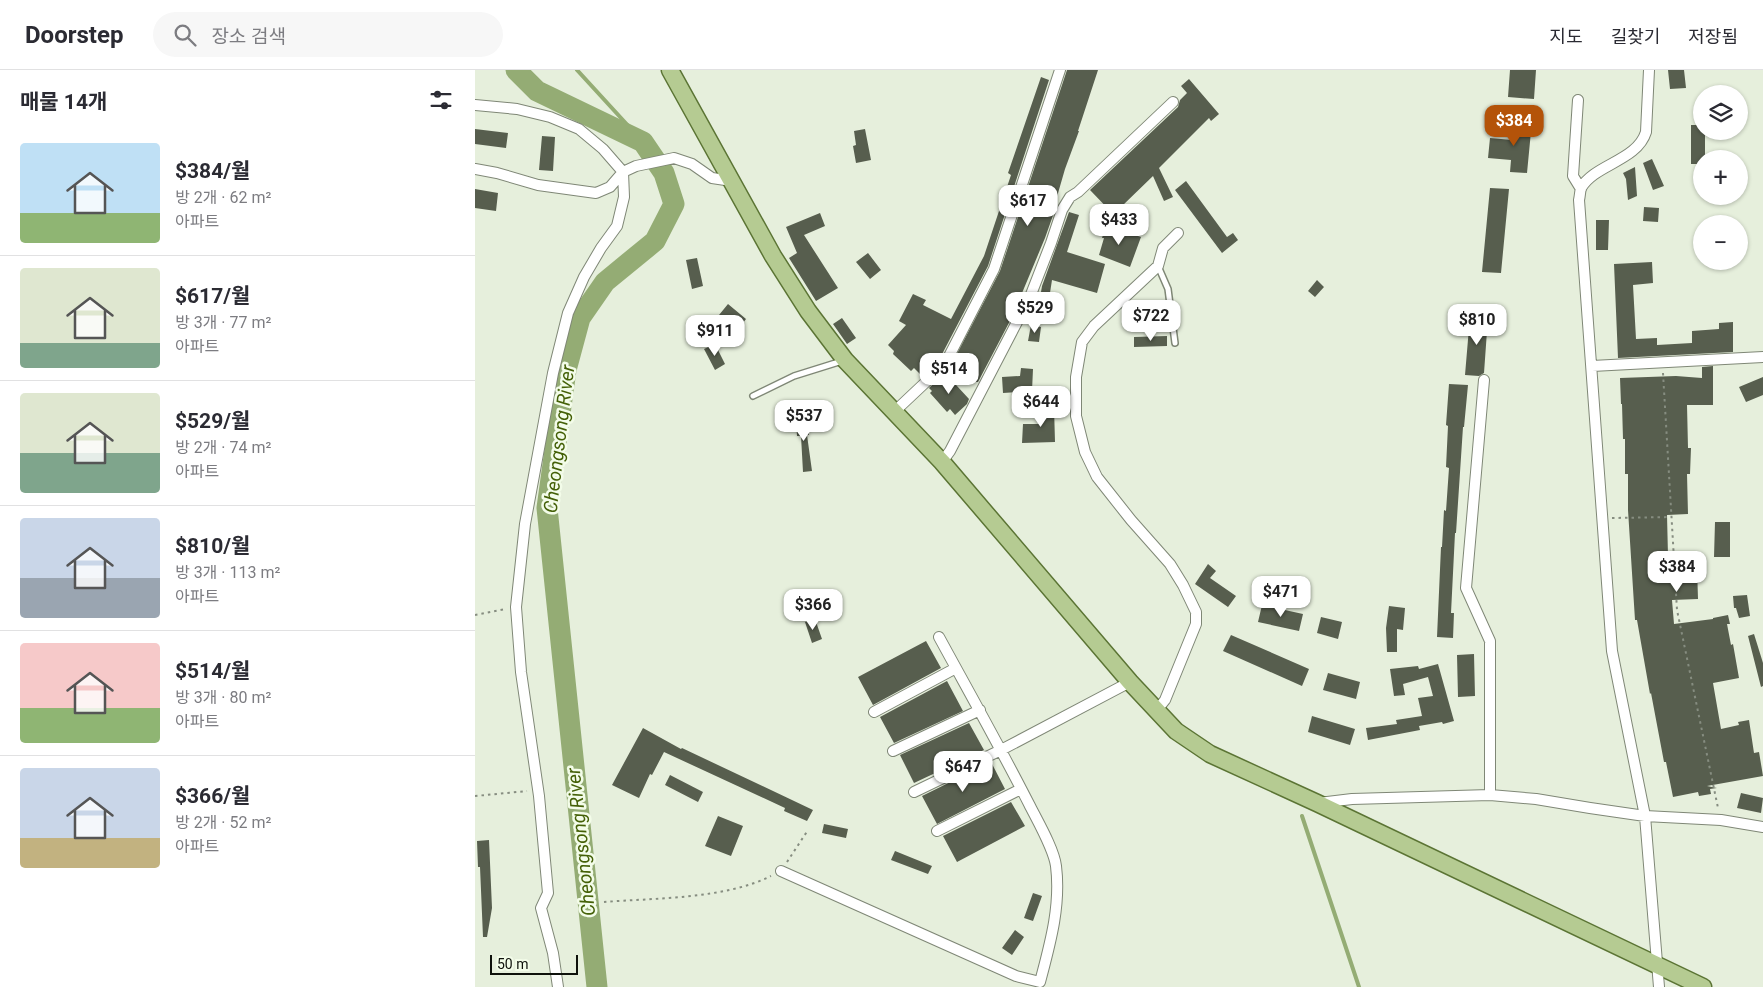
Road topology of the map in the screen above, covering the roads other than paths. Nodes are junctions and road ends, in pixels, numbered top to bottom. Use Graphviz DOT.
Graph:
graph roads {
  1 [pos="670,70"];
  2 [pos="1059,70"];
  3 [pos="1649,70"];
  4 [pos="1578,100"];
  5 [pos="1173,102"];
  6 [pos="475,105"];
  7 [pos="475,169"];
  8 [pos="623,172"];
  9 [pos="733,181"];
  10 [pos="1581,189"];
  11 [pos="1178,232"];
  12 [pos="1158,266"];
  13 [pos="1175,343"];
  14 [pos="1763,357"];
  15 [pos="845,360"];
  16 [pos="1592,366"];
  17 [pos="1485,380"];
  18 [pos="753,396"];
  19 [pos="894,412"];
  20 [pos="942,462"];
  21 [pos="939,637"];
  22 [pos="956,668"];
  23 [pos="1129,682"];
  24 [pos="979,710"];
  25 [pos="1157,710"];
  26 [pos="875,712"];
  27 [pos="893,750"];
  28 [pos="1001,750"];
  29 [pos="1021,789"];
  30 [pos="914,792"];
  31 [pos="1490,796"];
  32 [pos="1317,803"];
  33 [pos="1645,816"];
  34 [pos="1763,827"];
  35 [pos="937,831"];
  36 [pos="781,871"];
  37 [pos="1658,966"];
  38 [pos="558,987"];
  39 [pos="1659,987"];
  40 [pos="1703,987"];
  1 -- 9 [label="main road"];
  2 -- 19 [label="street"];
  3 -- 10 [label="street"];
  4 -- 10 [label="street"];
  5 -- 20 [label="street"];
  6 -- 8 [label="street"];
  7 -- 8 [label="street"];
  8 -- 9 [label="street"];
  8 -- 38 [label="street"];
  9 -- 15 [label="main road"];
  10 -- 16 [label="street"];
  11 -- 12 [label="street"];
  12 -- 13 [label="lane"];
  12 -- 25 [label="street"];
  14 -- 16 [label="street"];
  15 -- 18 [label="lane"];
  15 -- 19 [label="main road"];
  16 -- 33 [label="street"];
  17 -- 31 [label="street"];
  19 -- 20 [label="main road"];
  20 -- 23 [label="main road"];
  21 -- 22 [label="street"];
  22 -- 24 [label="street"];
  22 -- 26 [label="street"];
  23 -- 25 [label="main road"];
  23 -- 28 [label="street"];
  24 -- 27 [label="street"];
  24 -- 28 [label="street"];
  25 -- 32 [label="main road"];
  28 -- 29 [label="street"];
  28 -- 30 [label="street"];
  29 -- 35 [label="street"];
  29 -- 36 [label="street"];
  31 -- 32 [label="street"];
  31 -- 33 [label="street"];
  32 -- 37 [label="main road"];
  33 -- 34 [label="street"];
  33 -- 37 [label="street"];
  37 -- 39 [label="street"];
  37 -- 40 [label="main road"];
}
